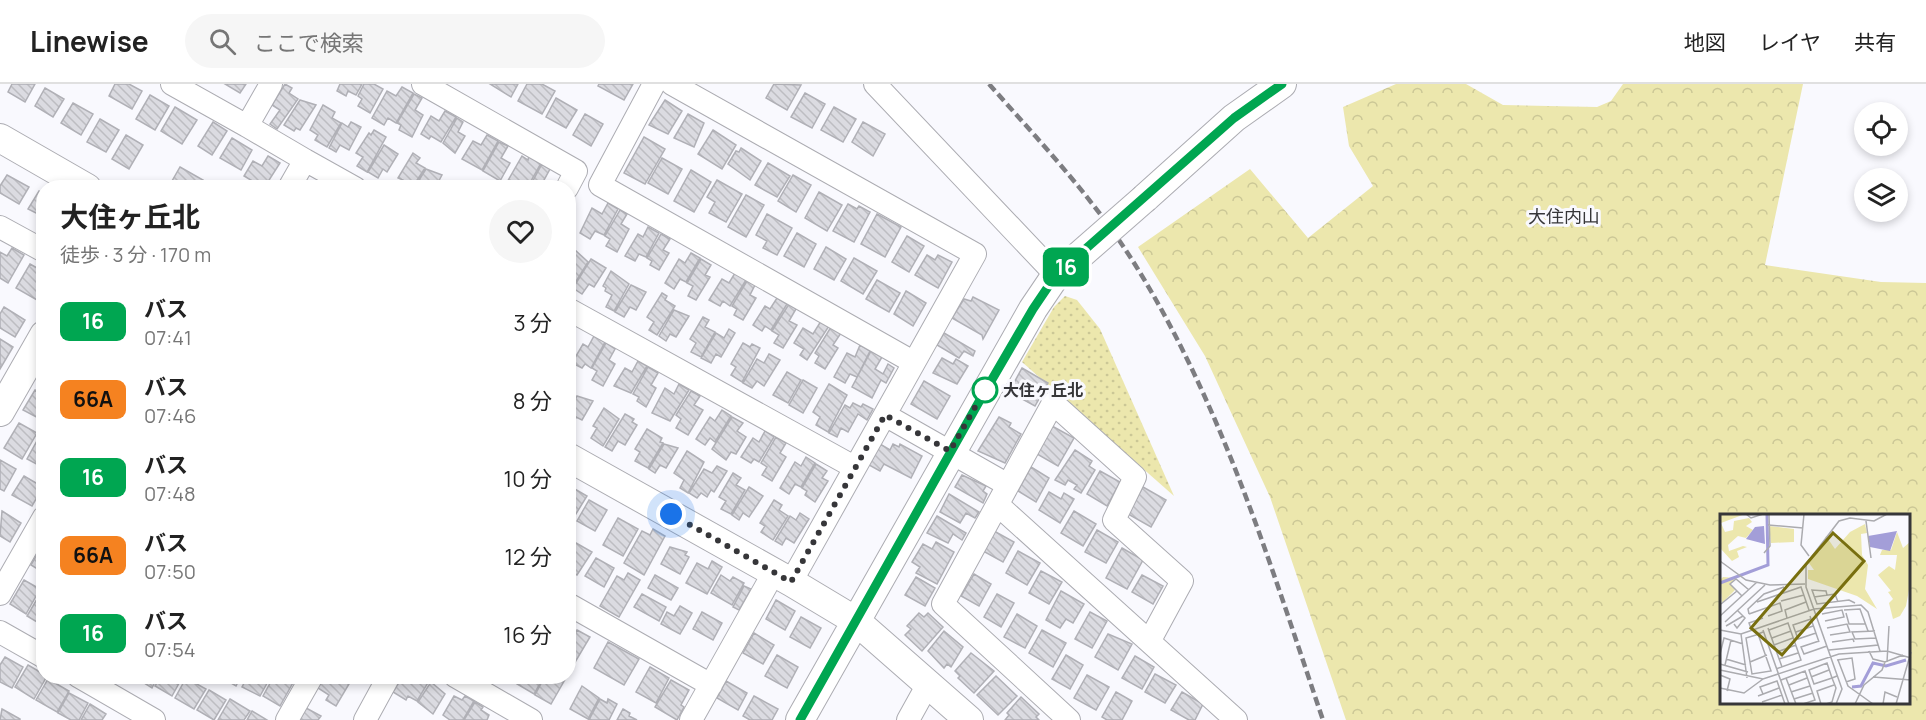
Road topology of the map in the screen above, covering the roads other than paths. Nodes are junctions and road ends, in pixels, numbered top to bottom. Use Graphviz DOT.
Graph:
graph roads {
  1 [pos="172,84"];
  2 [pos="271,84"];
  3 [pos="423,84"];
  4 [pos="654,84"];
  5 [pos="672,84"];
  6 [pos="874,84"];
  7 [pos="1282,84"];
  8 [pos="247,126"];
  9 [pos="0,138"];
  10 [pos="305,160"];
  11 [pos="73,180"];
  12 [pos="294,180"];
  13 [pos="341,180"];
  14 [pos="571,180"];
  15 [pos="0,227"];
  16 [pos="36,247"];
  17 [pos="1065,268"];
  18 [pos="576,313"];
  19 [pos="36,349"];
  20 [pos="913,362"];
  21 [pos="0,412"];
  22 [pos="885,415"];
  23 [pos="950,451"];
  24 [pos="576,461"];
  25 [pos="854,467"];
  26 [pos="1003,495"];
  27 [pos="36,529"];
  28 [pos="6,568"];
  29 [pos="783,577"];
  30 [pos="0,594"];
  31 [pos="576,609"];
  32 [pos="856,621"];
  33 [pos="0,632"];
  34 [pos="1150,640"];
  35 [pos="36,652"];
  36 [pos="92,684"];
  37 [pos="307,684"];
  38 [pos="385,684"];
  39 [pos="469,684"];
  40 [pos="928,684"];
  41 [pos="711,685"];
  42 [pos="154,720"];
  43 [pos="287,720"];
  44 [pos="365,720"];
  45 [pos="531,720"];
  46 [pos="691,720"];
  47 [pos="800,720"];
  48 [pos="908,720"];
  49 [pos="969,720"];
  50 [pos="1069,720"];
  51 [pos="1236,720"];
  1 -- 8 [label="street"];
  2 -- 8 [label="street"];
  3 -- 14 [label="street"];
  4 -- 20 [label="street"];
  5 -- 20 [label="street"];
  6 -- 17 [label="street"];
  7 -- 17 [label="street, bridge"];
  8 -- 10 [label="street"];
  9 -- 11 [label="street"];
  10 -- 12 [label="street"];
  10 -- 13 [label="street"];
  15 -- 16 [label="street"];
  17 -- 23 [label="street"];
  18 -- 25 [label="street"];
  19 -- 21 [label="street"];
  20 -- 22 [label="street"];
  22 -- 23 [label="street"];
  22 -- 25 [label="street"];
  23 -- 26 [label="street"];
  23 -- 32 [label="street"];
  24 -- 29 [label="street"];
  25 -- 29 [label="street"];
  26 -- 34 [label="street"];
  26 -- 34 [label="street"];
  26 -- 50 [label="street"];
  27 -- 28 [label="street"];
  28 -- 30 [label="street"];
  29 -- 32 [label="street"];
  29 -- 41 [label="street"];
  31 -- 41 [label="street"];
  32 -- 40 [label="street"];
  32 -- 47 [label="street"];
  33 -- 35 [label="street"];
  34 -- 51 [label="street"];
  36 -- 42 [label="street"];
  37 -- 43 [label="street"];
  38 -- 44 [label="street"];
  39 -- 45 [label="street"];
  40 -- 48 [label="street"];
  40 -- 49 [label="street"];
  41 -- 46 [label="street"];
}
